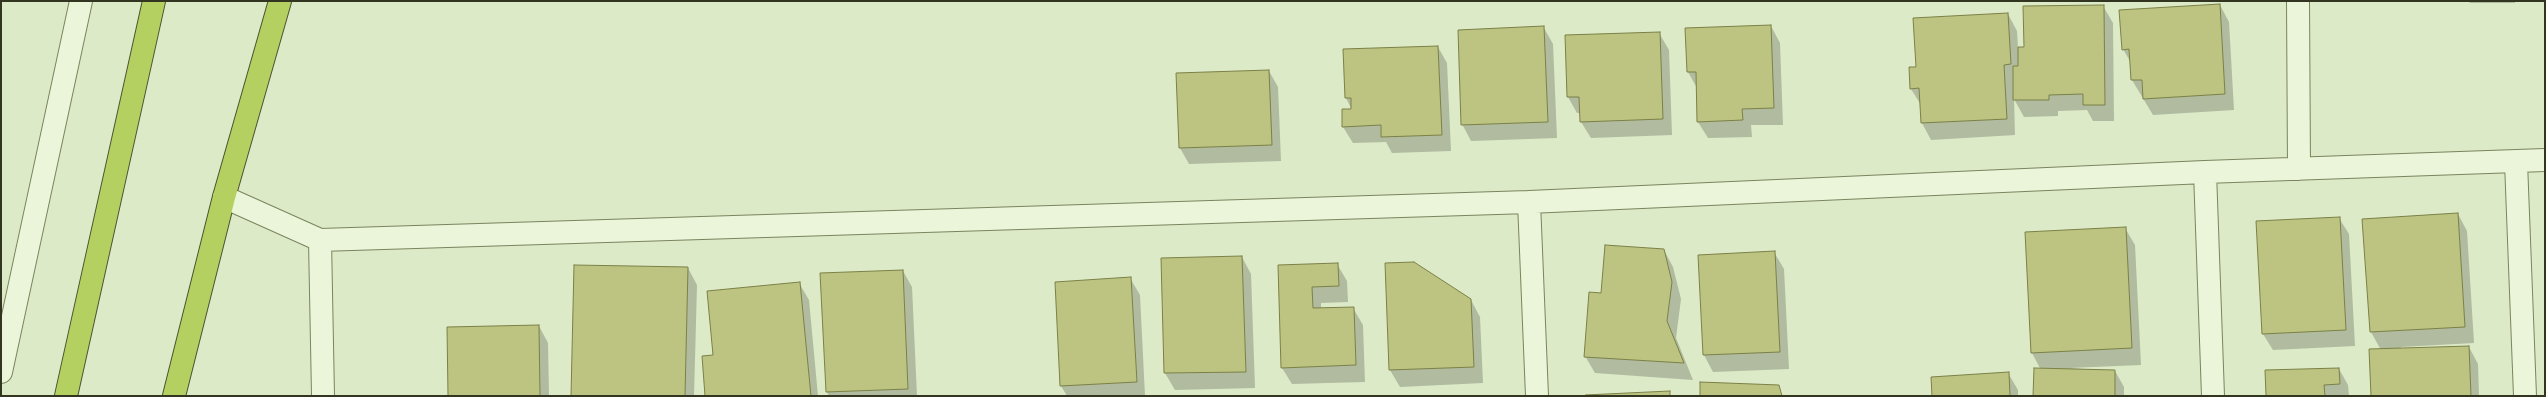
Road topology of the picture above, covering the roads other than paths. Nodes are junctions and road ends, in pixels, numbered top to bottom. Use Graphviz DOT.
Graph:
graph roads {
  1 [pos="81,1"];
  2 [pos="154,1"];
  3 [pos="280,1"];
  4 [pos="2298,1"];
  5 [pos="2545,160"];
  6 [pos="2516,162"];
  7 [pos="2299,169"];
  8 [pos="2205,172"];
  9 [pos="224,196"];
  10 [pos="1529,202"];
  11 [pos="320,240"];
  12 [pos="1,372"];
  13 [pos="66,396"];
  14 [pos="174,396"];
  15 [pos="323,396"];
  16 [pos="1537,396"];
  17 [pos="2213,396"];
  18 [pos="2525,396"];
  1 -- 12 [label="street"];
  2 -- 13 [label="highway"];
  3 -- 9 [label="highway"];
  4 -- 7 [label="street"];
  5 -- 6 [label="street"];
  6 -- 7 [label="street"];
  6 -- 18 [label="street"];
  7 -- 8 [label="street"];
  8 -- 10 [label="street"];
  8 -- 17 [label="street"];
  9 -- 11 [label="street"];
  9 -- 14 [label="highway"];
  10 -- 11 [label="street"];
  10 -- 16 [label="street"];
  11 -- 15 [label="street"];
}
